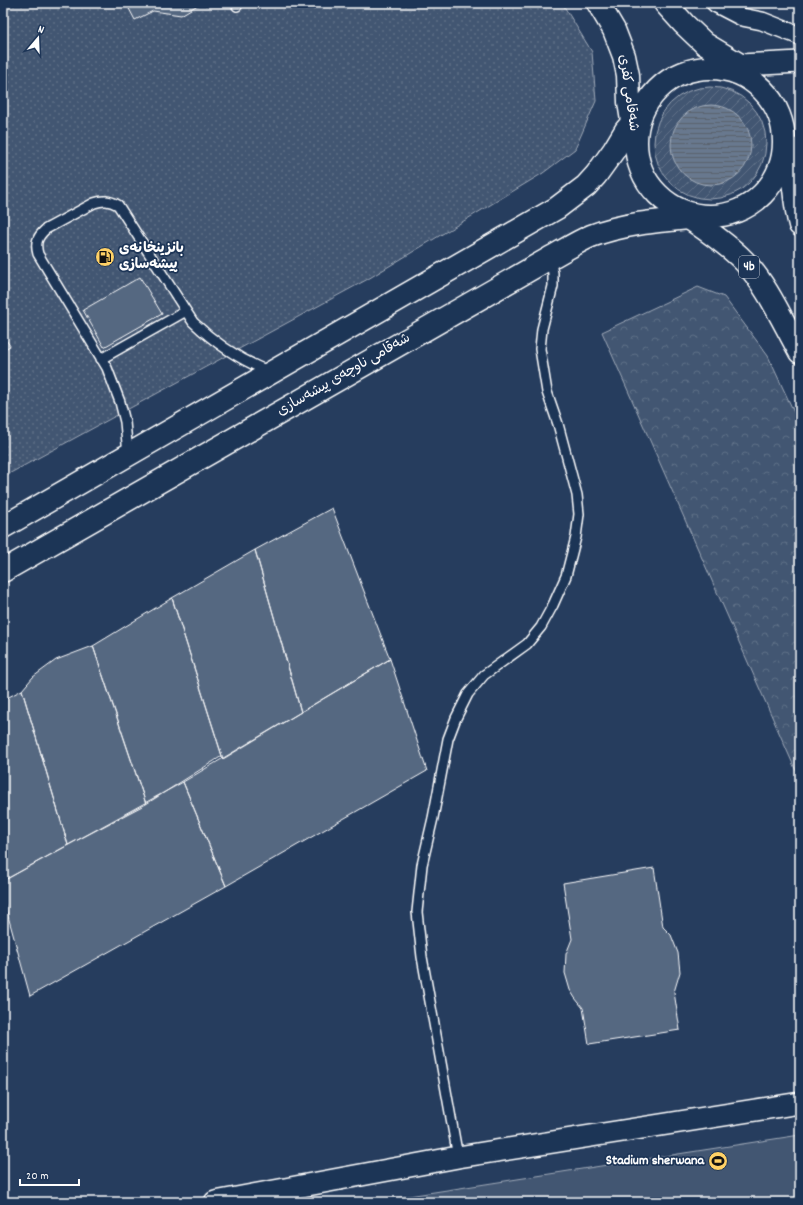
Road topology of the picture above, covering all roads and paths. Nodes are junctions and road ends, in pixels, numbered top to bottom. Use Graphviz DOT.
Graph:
graph roads {
  1 [pos="598,3"];
  2 [pos="665,3"];
  3 [pos="715,3"];
  4 [pos="800,36"];
  5 [pos="800,62"];
  6 [pos="737,71"];
  7 [pos="636,126"];
  8 [pos="788,158"];
  9 [pos="695,217"];
  10 [pos="800,225"];
  11 [pos="550,258"];
  12 [pos="186,311"];
  13 [pos="800,352"];
  14 [pos="101,359"];
  15 [pos="271,372"];
  16 [pos="128,454"];
  17 [pos="3,527"];
  18 [pos="3,570"];
  19 [pos="800,1103"];
  20 [pos="458,1156"];
  21 [pos="243,1199"];
  22 [pos="215,1202"];
  1 -- 7 [label="main road, شەقامی کفری"];
  2 -- 6 [label="main road"];
  3 -- 4 [label="street"];
  5 -- 6 [label="street"];
  6 -- 7 [label="main road"];
  6 -- 8 [label="main road"];
  7 -- 9 [label="main road, شەقامی کفری / 4b"];
  7 -- 15 [label="main road"];
  8 -- 9 [label="main road, شەقامی ناوچەی پیشەسازی"];
  8 -- 10 [label="main road"];
  9 -- 11 [label="main road, شەقامی ناوچەی پیشەسازی"];
  9 -- 13 [label="main road, 4b"];
  11 -- 18 [label="main road, شەقامی ناوچەی پیشەسازی"];
  11 -- 20 [label="lane"];
  12 -- 14 [label="lane"];
  12 -- 14 [label="lane"];
  12 -- 15 [label="lane"];
  14 -- 16 [label="lane"];
  15 -- 16 [label="main road"];
  16 -- 17 [label="main road"];
  19 -- 20 [label="street"];
  20 -- 21 [label="street"];
  21 -- 22 [label="street"];
}
